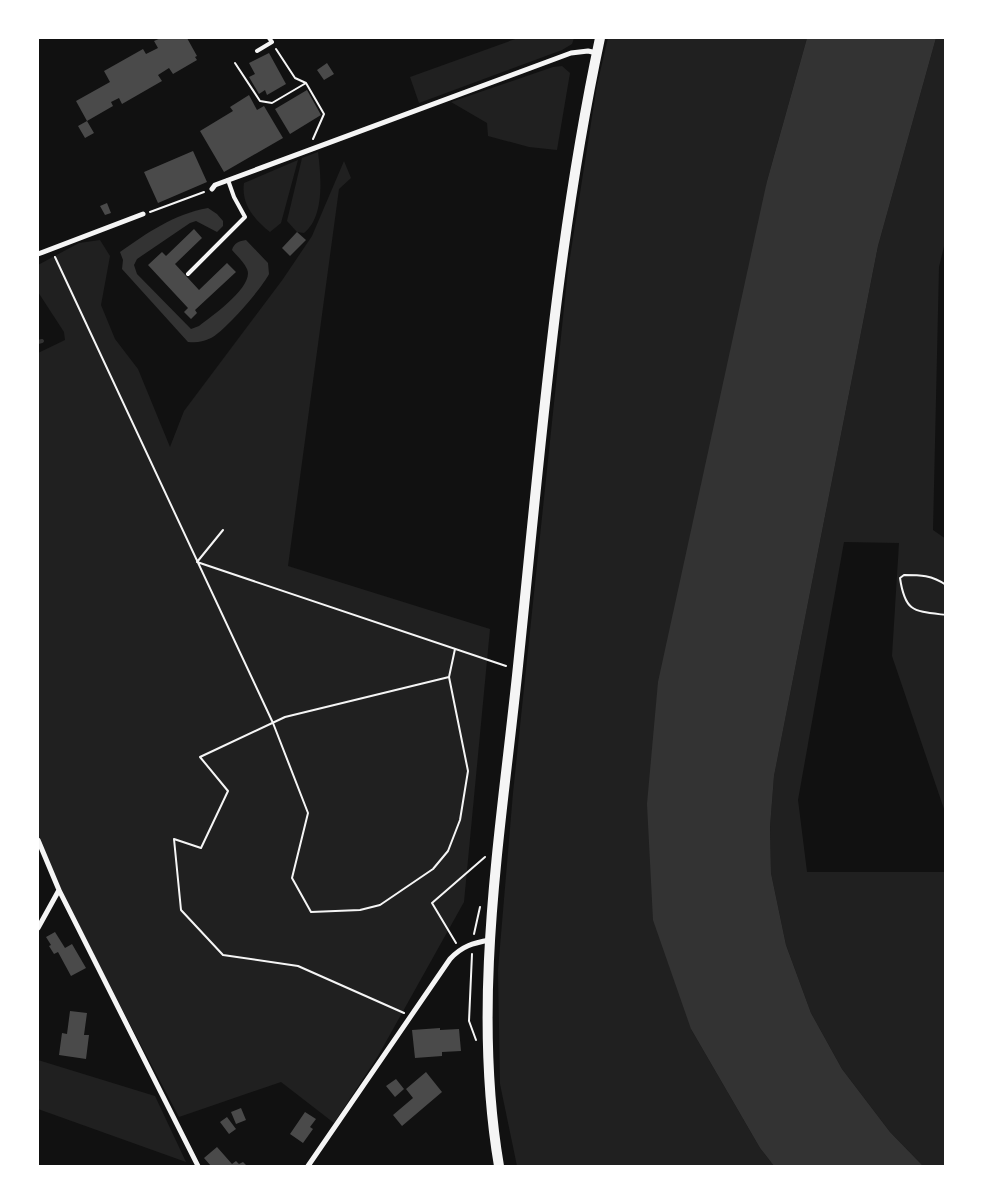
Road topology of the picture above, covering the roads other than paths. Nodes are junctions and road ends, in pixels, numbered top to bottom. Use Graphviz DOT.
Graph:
graph roads {
  1 [pos="600,38"];
  2 [pos="271,40"];
  3 [pos="257,51"];
  4 [pos="597,53"];
  5 [pos="228,180"];
  6 [pos="212,189"];
  7 [pos="143,214"];
  8 [pos="38,254"];
  9 [pos="188,274"];
  10 [pos="38,840"];
  11 [pos="60,890"];
  12 [pos="38,928"];
  13 [pos="490,940"];
  14 [pos="198,1166"];
  15 [pos="308,1166"];
  16 [pos="500,1166"];
  1 -- 4 [label="main road"];
  2 -- 3 [label="lane"];
  4 -- 5 [label="street"];
  4 -- 13 [label="main road"];
  5 -- 6 [label="street"];
  5 -- 9 [label="lane"];
  7 -- 8 [label="street"];
  10 -- 11 [label="street"];
  11 -- 12 [label="street"];
  11 -- 14 [label="street"];
  13 -- 15 [label="street"];
  13 -- 16 [label="main road"];
}
